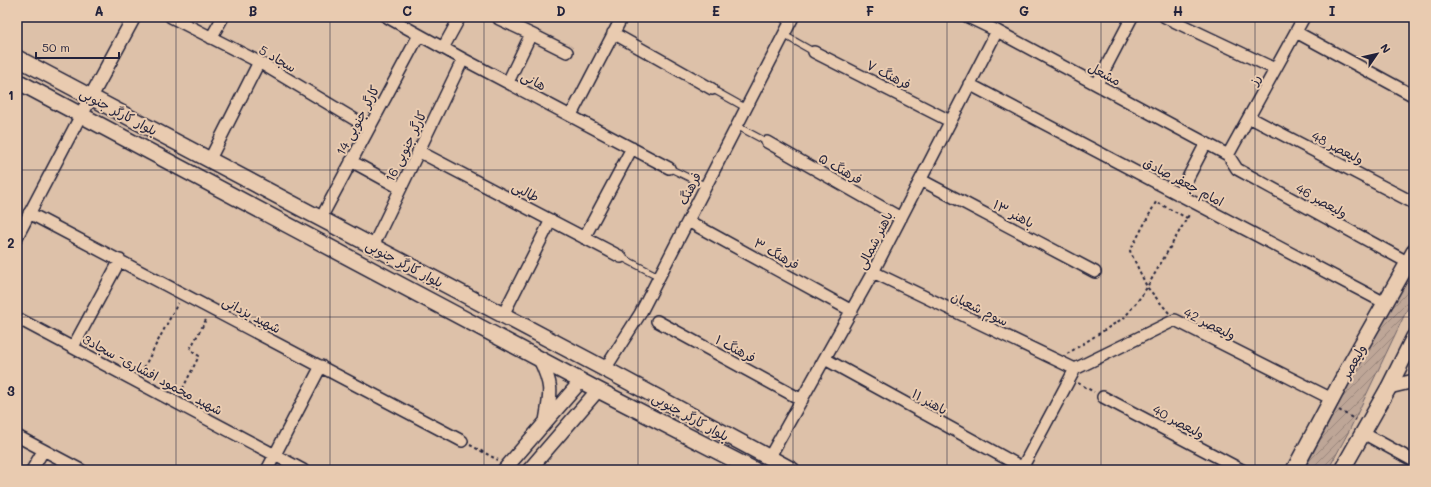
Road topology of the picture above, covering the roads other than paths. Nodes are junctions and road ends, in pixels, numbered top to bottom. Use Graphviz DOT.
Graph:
graph roads {
  1 [pos="134,17"];
  2 [pos="171,17"];
  3 [pos="223,17"];
  4 [pos="387,17"];
  5 [pos="460,17"];
  6 [pos="622,17"];
  7 [pos="780,17"];
  8 [pos="968,17"];
  9 [pos="1132,17"];
  10 [pos="1165,17"];
  11 [pos="1304,17"];
  12 [pos="499,19"];
  13 [pos="792,20"];
  14 [pos="997,31"];
  15 [pos="1296,32"];
  16 [pos="613,33"];
  17 [pos="531,34"];
  18 [pos="419,35"];
  19 [pos="784,35"];
  20 [pos="211,38"];
  21 [pos="443,48"];
  22 [pos="567,52"];
  23 [pos="814,52"];
  24 [pos="17,58"];
  25 [pos="463,59"];
  26 [pos="258,62"];
  27 [pos="1275,69"];
  28 [pos="17,81"];
  29 [pos="508,82"];
  30 [pos="969,84"];
  31 [pos="1097,84"];
  32 [pos="712,89"];
  33 [pos="91,96"];
  34 [pos="1414,96"];
  35 [pos="746,108"];
  36 [pos="81,115"];
  37 [pos="571,115"];
  38 [pos="1249,117"];
  39 [pos="950,121"];
  40 [pos="737,126"];
  41 [pos="369,128"];
  42 [pos="766,142"];
  43 [pos="1206,143"];
  44 [pos="632,148"];
  45 [pos="418,151"];
  46 [pos="1228,155"];
  47 [pos="210,159"];
  48 [pos="352,161"];
  49 [pos="669,168"];
  50 [pos="920,180"];
  51 [pos="706,186"];
  52 [pos="400,188"];
  53 [pos="1180,195"];
  54 [pos="1414,203"];
  55 [pos="29,212"];
  56 [pos="321,218"];
  57 [pos="901,218"];
  58 [pos="551,220"];
  59 [pos="688,220"];
  60 [pos="17,237"];
  61 [pos="584,238"];
  62 [pos="373,246"];
  63 [pos="621,257"];
  64 [pos="1411,258"];
  65 [pos="120,260"];
  66 [pos="873,272"];
  67 [pos="1095,272"];
  68 [pos="660,277"];
  69 [pos="1385,303"];
  70 [pos="852,311"];
  71 [pos="503,315"];
  72 [pos="17,318"];
  73 [pos="657,322"];
  74 [pos="1414,337"];
  75 [pos="73,347"];
  76 [pos="540,359"];
  77 [pos="824,359"];
  78 [pos="321,366"];
  79 [pos="605,369"];
  80 [pos="1073,374"];
  81 [pos="581,381"];
  82 [pos="1414,381"];
  83 [pos="1389,387"];
  84 [pos="598,390"];
  85 [pos="1103,397"];
  86 [pos="802,400"];
  87 [pos="1331,402"];
  88 [pos="546,422"];
  89 [pos="1364,430"];
  90 [pos="17,436"];
  91 [pos="462,441"];
  92 [pos="43,451"];
  93 [pos="275,455"];
  94 [pos="1414,461"];
  95 [pos="766,464"];
  96 [pos="506,468"];
  97 [pos="1024,469"];
  98 [pos="32,470"];
  99 [pos="81,470"];
  100 [pos="267,470"];
  101 [pos="303,470"];
  102 [pos="529,470"];
  103 [pos="754,470"];
  104 [pos="792,470"];
  105 [pos="1242,470"];
  106 [pos="1294,470"];
  107 [pos="1342,470"];
  1 -- 33 [label="street"];
  2 -- 20 [label="street, سجاد 5"];
  3 -- 20 [label="street"];
  4 -- 18 [label="street, هانی"];
  5 -- 21 [label="street"];
  6 -- 16 [label="street"];
  7 -- 13 [label="lane"];
  8 -- 14 [label="street, مشعل"];
  9 -- 31 [label="street"];
  10 -- 27 [label="street"];
  11 -- 15 [label="street, رز"];
  12 -- 17 [label="street"];
  13 -- 19 [label="street, فرهنگ"];
  14 -- 30 [label="street, باهنر شمالی"];
  14 -- 31 [label="street, مشعل"];
  15 -- 27 [label="street, رز"];
  15 -- 34 [label="street"];
  16 -- 32 [label="street"];
  16 -- 37 [label="street"];
  17 -- 22 [label="street"];
  17 -- 29 [label="street"];
  18 -- 21 [label="street, هانی"];
  18 -- 41 [label="street, کارگر جنوبی 14"];
  19 -- 23 [label="lane"];
  19 -- 35 [label="street, فرهنگ"];
  20 -- 26 [label="street, سجاد 5"];
  21 -- 25 [label="street, هانی"];
  23 -- 39 [label="street, فرهنگ ۷"];
  24 -- 33 [label="main road, بلوار کارگر جنوبی"];
  25 -- 29 [label="street, هانی"];
  25 -- 45 [label="street, کارگر جنوبی 16"];
  26 -- 41 [label="street, سجاد 5"];
  26 -- 47 [label="street"];
  27 -- 38 [label="street, رز"];
  28 -- 36 [label="main road, بلوار کارگر جنوبی"];
  29 -- 37 [label="street, هانی"];
  30 -- 39 [label="street, باهنر شمالی"];
  30 -- 53 [label="street, امام جعفر صادق"];
  31 -- 43 [label="street, مشعل"];
  32 -- 35 [label="lane"];
  33 -- 36 [label="street"];
  33 -- 47 [label="main road, بلوار کارگر جنوبی"];
  35 -- 40 [label="street, فرهنگ"];
  36 -- 55 [label="street"];
  36 -- 76 [label="main road, بلوار کارگر جنوبی"];
  37 -- 44 [label="street, هانی"];
  38 -- 46 [label="street, رز"];
  38 -- 54 [label="street, ولیعصر 48"];
  39 -- 50 [label="street, باهنر شمالی"];
  40 -- 42 [label="lane"];
  40 -- 51 [label="street, فرهنگ"];
  41 -- 48 [label="street, کارگر جنوبی 14"];
  42 -- 57 [label="street, فرهنگ ۵"];
  43 -- 46 [label="street, مشعل"];
  43 -- 53 [label="street"];
  44 -- 49 [label="street, هانی"];
  44 -- 61 [label="street"];
  45 -- 52 [label="street, کارگر جنوبی 16"];
  45 -- 58 [label="street, طالبی"];
  46 -- 64 [label="street, ولیعصر 46"];
  47 -- 56 [label="main road, بلوار کارگر جنوبی"];
  48 -- 52 [label="street"];
  48 -- 56 [label="street, کارگر جنوبی 14"];
  49 -- 51 [label="lane"];
  50 -- 57 [label="street, باهنر شمالی"];
  50 -- 67 [label="street, باهنر ۱۳"];
  51 -- 59 [label="street, فرهنگ"];
  52 -- 62 [label="street, کارگر جنوبی 16"];
  53 -- 69 [label="street, امام جعفر صادق"];
  55 -- 60 [label="street"];
  55 -- 65 [label="street, شهید یزدانی"];
  56 -- 62 [label="main road, بلوار کارگر جنوبی"];
  57 -- 66 [label="street, باهنر شمالی"];
  58 -- 61 [label="street, طالبی"];
  58 -- 71 [label="street"];
  59 -- 68 [label="street, فرهنگ"];
  59 -- 70 [label="street, فرهنگ ۳"];
  61 -- 63 [label="street, طالبی"];
  62 -- 71 [label="main road, بلوار کارگر جنوبی"];
  63 -- 68 [label="lane"];
  64 -- 69 [label="main road, ولیعصر"];
  65 -- 75 [label="street"];
  65 -- 78 [label="street, شهید یزدانی"];
  66 -- 70 [label="street, باهنر شمالی"];
  66 -- 80 [label="street, سوم شعبان"];
  68 -- 79 [label="street, فرهنگ"];
  69 -- 87 [label="main road, ولیعصر"];
  70 -- 77 [label="street, باهنر شمالی"];
  71 -- 79 [label="main road, بلوار کارگر جنوبی"];
  72 -- 75 [label="street, شهید محمود افشاری- سجاد3"];
  73 -- 86 [label="street, فرهنگ ۱"];
  74 -- 83 [label="main road"];
  75 -- 93 [label="street, شهید محمود افشاری- سجاد3"];
  76 -- 81 [label="main road, بلوار کارگر جنوبی"];
  76 -- 88 [label="street"];
  77 -- 86 [label="street, باهنر شمالی"];
  77 -- 97 [label="street, باهنر ۱۱"];
  78 -- 91 [label="street, شهید یزدانی"];
  78 -- 93 [label="street"];
  79 -- 81 [label="main road"];
  79 -- 84 [label="main road"];
  79 -- 95 [label="main road, بلوار کارگر جنوبی"];
  80 -- 87 [label="street, ولیعصر 42"];
  80 -- 97 [label="street"];
  81 -- 84 [label="main road, بلوار کارگر جنوبی"];
  81 -- 88 [label="street"];
  82 -- 83 [label="street"];
  83 -- 89 [label="main road"];
  84 -- 102 [label="street"];
  84 -- 103 [label="main road, بلوار کارگر جنوبی"];
  85 -- 105 [label="street, ولیعصر 40"];
  86 -- 95 [label="street, باهنر شمالی"];
  87 -- 106 [label="main road, ولیعصر"];
  88 -- 96 [label="street"];
  89 -- 94 [label="street"];
  89 -- 107 [label="main road"];
  90 -- 92 [label="street"];
  92 -- 98 [label="street"];
  92 -- 99 [label="street"];
  93 -- 100 [label="street"];
  93 -- 101 [label="street, شهید محمود افشاری- سجاد3"];
  95 -- 104 [label="main road, بلوار کارگر جنوبی"];
}
